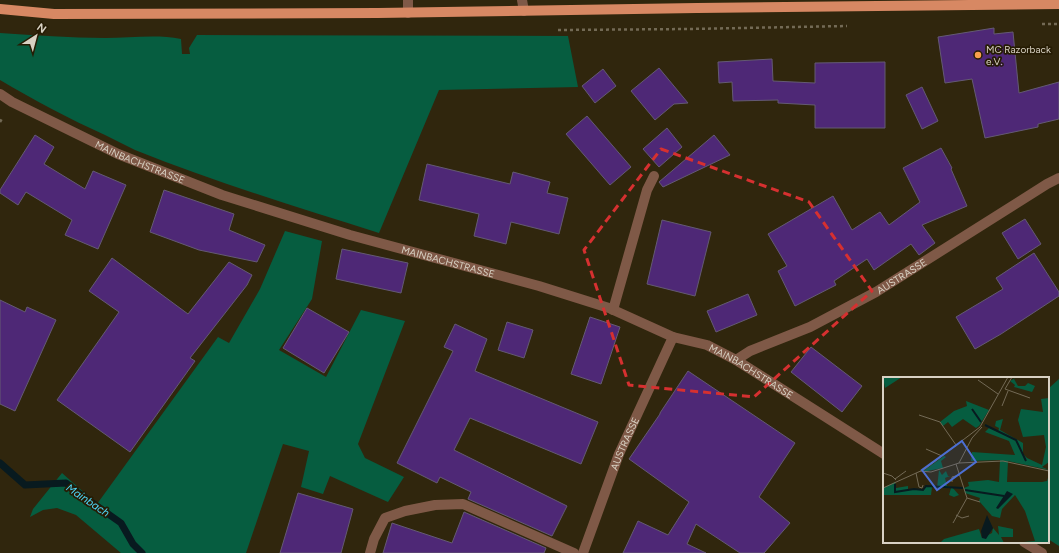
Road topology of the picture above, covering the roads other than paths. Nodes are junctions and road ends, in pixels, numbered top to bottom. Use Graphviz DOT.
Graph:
graph roads {
  1 [pos="408,0"];
  2 [pos="522,0"];
  3 [pos="908,3"];
  4 [pos="1059,4"];
  5 [pos="0,9"];
  6 [pos="524,11"];
  7 [pos="408,13"];
  8 [pos="0,94"];
  9 [pos="654,176"];
  10 [pos="1059,178"];
  11 [pos="613,310"];
  12 [pos="673,337"];
  13 [pos="736,360"];
  14 [pos="883,453"];
  15 [pos="1026,543"];
  16 [pos="370,553"];
  17 [pos="574,553"];
  18 [pos="583,553"];
  19 [pos="1042,553"];
  1 -- 7 [label="street"];
  2 -- 6 [label="street"];
  3 -- 4 [label="main road"];
  3 -- 6 [label="main road"];
  5 -- 7 [label="main road"];
  6 -- 7 [label="main road"];
  8 -- 11 [label="street, MAINBACHSTRASSE"];
  9 -- 11 [label="street"];
  10 -- 13 [label="street, AUSTRASSE"];
  11 -- 12 [label="street, MAINBACHSTRASSE"];
  12 -- 13 [label="street, MAINBACHSTRASSE"];
  12 -- 18 [label="street, AUSTRASSE"];
  13 -- 14 [label="street, MAINBACHSTRASSE"];
  15 -- 19 [label="street"];
  16 -- 17 [label="street"];
}
